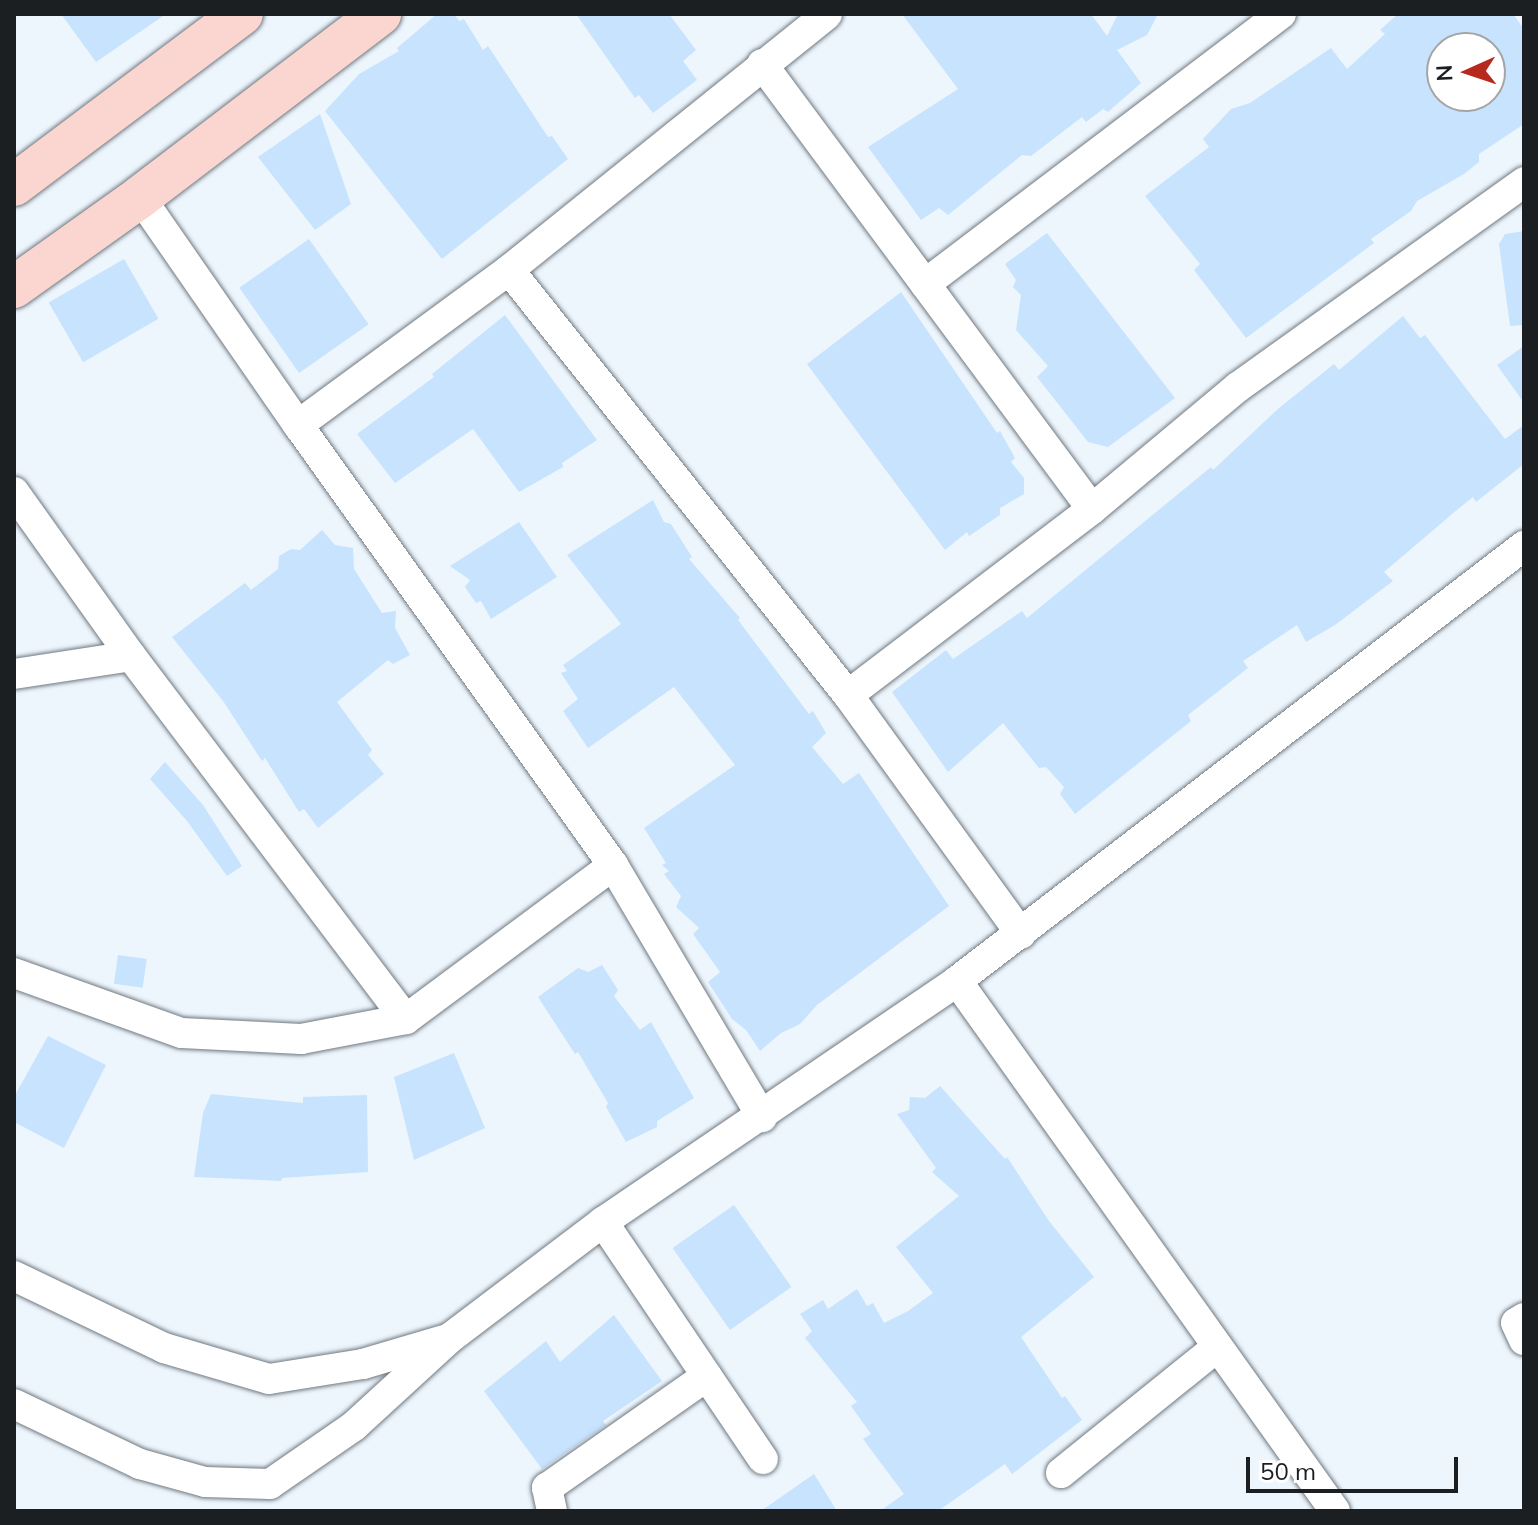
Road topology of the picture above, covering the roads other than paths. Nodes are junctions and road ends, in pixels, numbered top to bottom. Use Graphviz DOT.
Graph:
graph roads {
  1 [pos="380,14"];
  2 [pos="827,14"];
  3 [pos="1281,14"];
  4 [pos="229,18"];
  5 [pos="762,64"];
  6 [pos="1524,182"];
  7 [pos="14,185"];
  8 [pos="140,197"];
  9 [pos="509,270"];
  10 [pos="925,284"];
  11 [pos="14,287"];
  12 [pos="298,425"];
  13 [pos="14,492"];
  14 [pos="1092,509"];
  15 [pos="1524,546"];
  16 [pos="131,656"];
  17 [pos="14,674"];
  18 [pos="848,695"];
  19 [pos="613,865"];
  20 [pos="1021,934"];
  21 [pos="14,973"];
  22 [pos="957,981"];
  23 [pos="406,1019"];
  24 [pos="762,1117"];
  25 [pos="603,1222"];
  26 [pos="14,1276"];
  27 [pos="1524,1318"];
  28 [pos="450,1338"];
  29 [pos="1524,1340"];
  30 [pos="1217,1347"];
  31 [pos="707,1376"];
  32 [pos="14,1404"];
  33 [pos="763,1459"];
  34 [pos="1061,1473"];
  35 [pos="552,1511"];
  36 [pos="1335,1511"];
  1 -- 8 [label="street"];
  2 -- 5 [label="street"];
  3 -- 10 [label="street"];
  4 -- 7 [label="street"];
  5 -- 9 [label="street"];
  5 -- 10 [label="street"];
  6 -- 14 [label="street"];
  8 -- 11 [label="street"];
  8 -- 12 [label="street"];
  9 -- 12 [label="street"];
  9 -- 18 [label="street"];
  10 -- 14 [label="street"];
  12 -- 19 [label="street"];
  13 -- 16 [label="street"];
  14 -- 18 [label="street"];
  15 -- 20 [label="street"];
  16 -- 17 [label="street"];
  16 -- 23 [label="street"];
  18 -- 20 [label="street"];
  19 -- 23 [label="street"];
  19 -- 24 [label="street"];
  20 -- 22 [label="street"];
  21 -- 23 [label="street"];
  22 -- 24 [label="street"];
  22 -- 30 [label="street"];
  24 -- 25 [label="street"];
  25 -- 28 [label="street"];
  25 -- 31 [label="street"];
  26 -- 28 [label="street"];
  27 -- 29 [label="street"];
  28 -- 32 [label="street"];
  30 -- 34 [label="street"];
  30 -- 36 [label="street"];
  31 -- 33 [label="street"];
  31 -- 35 [label="street"];
}
